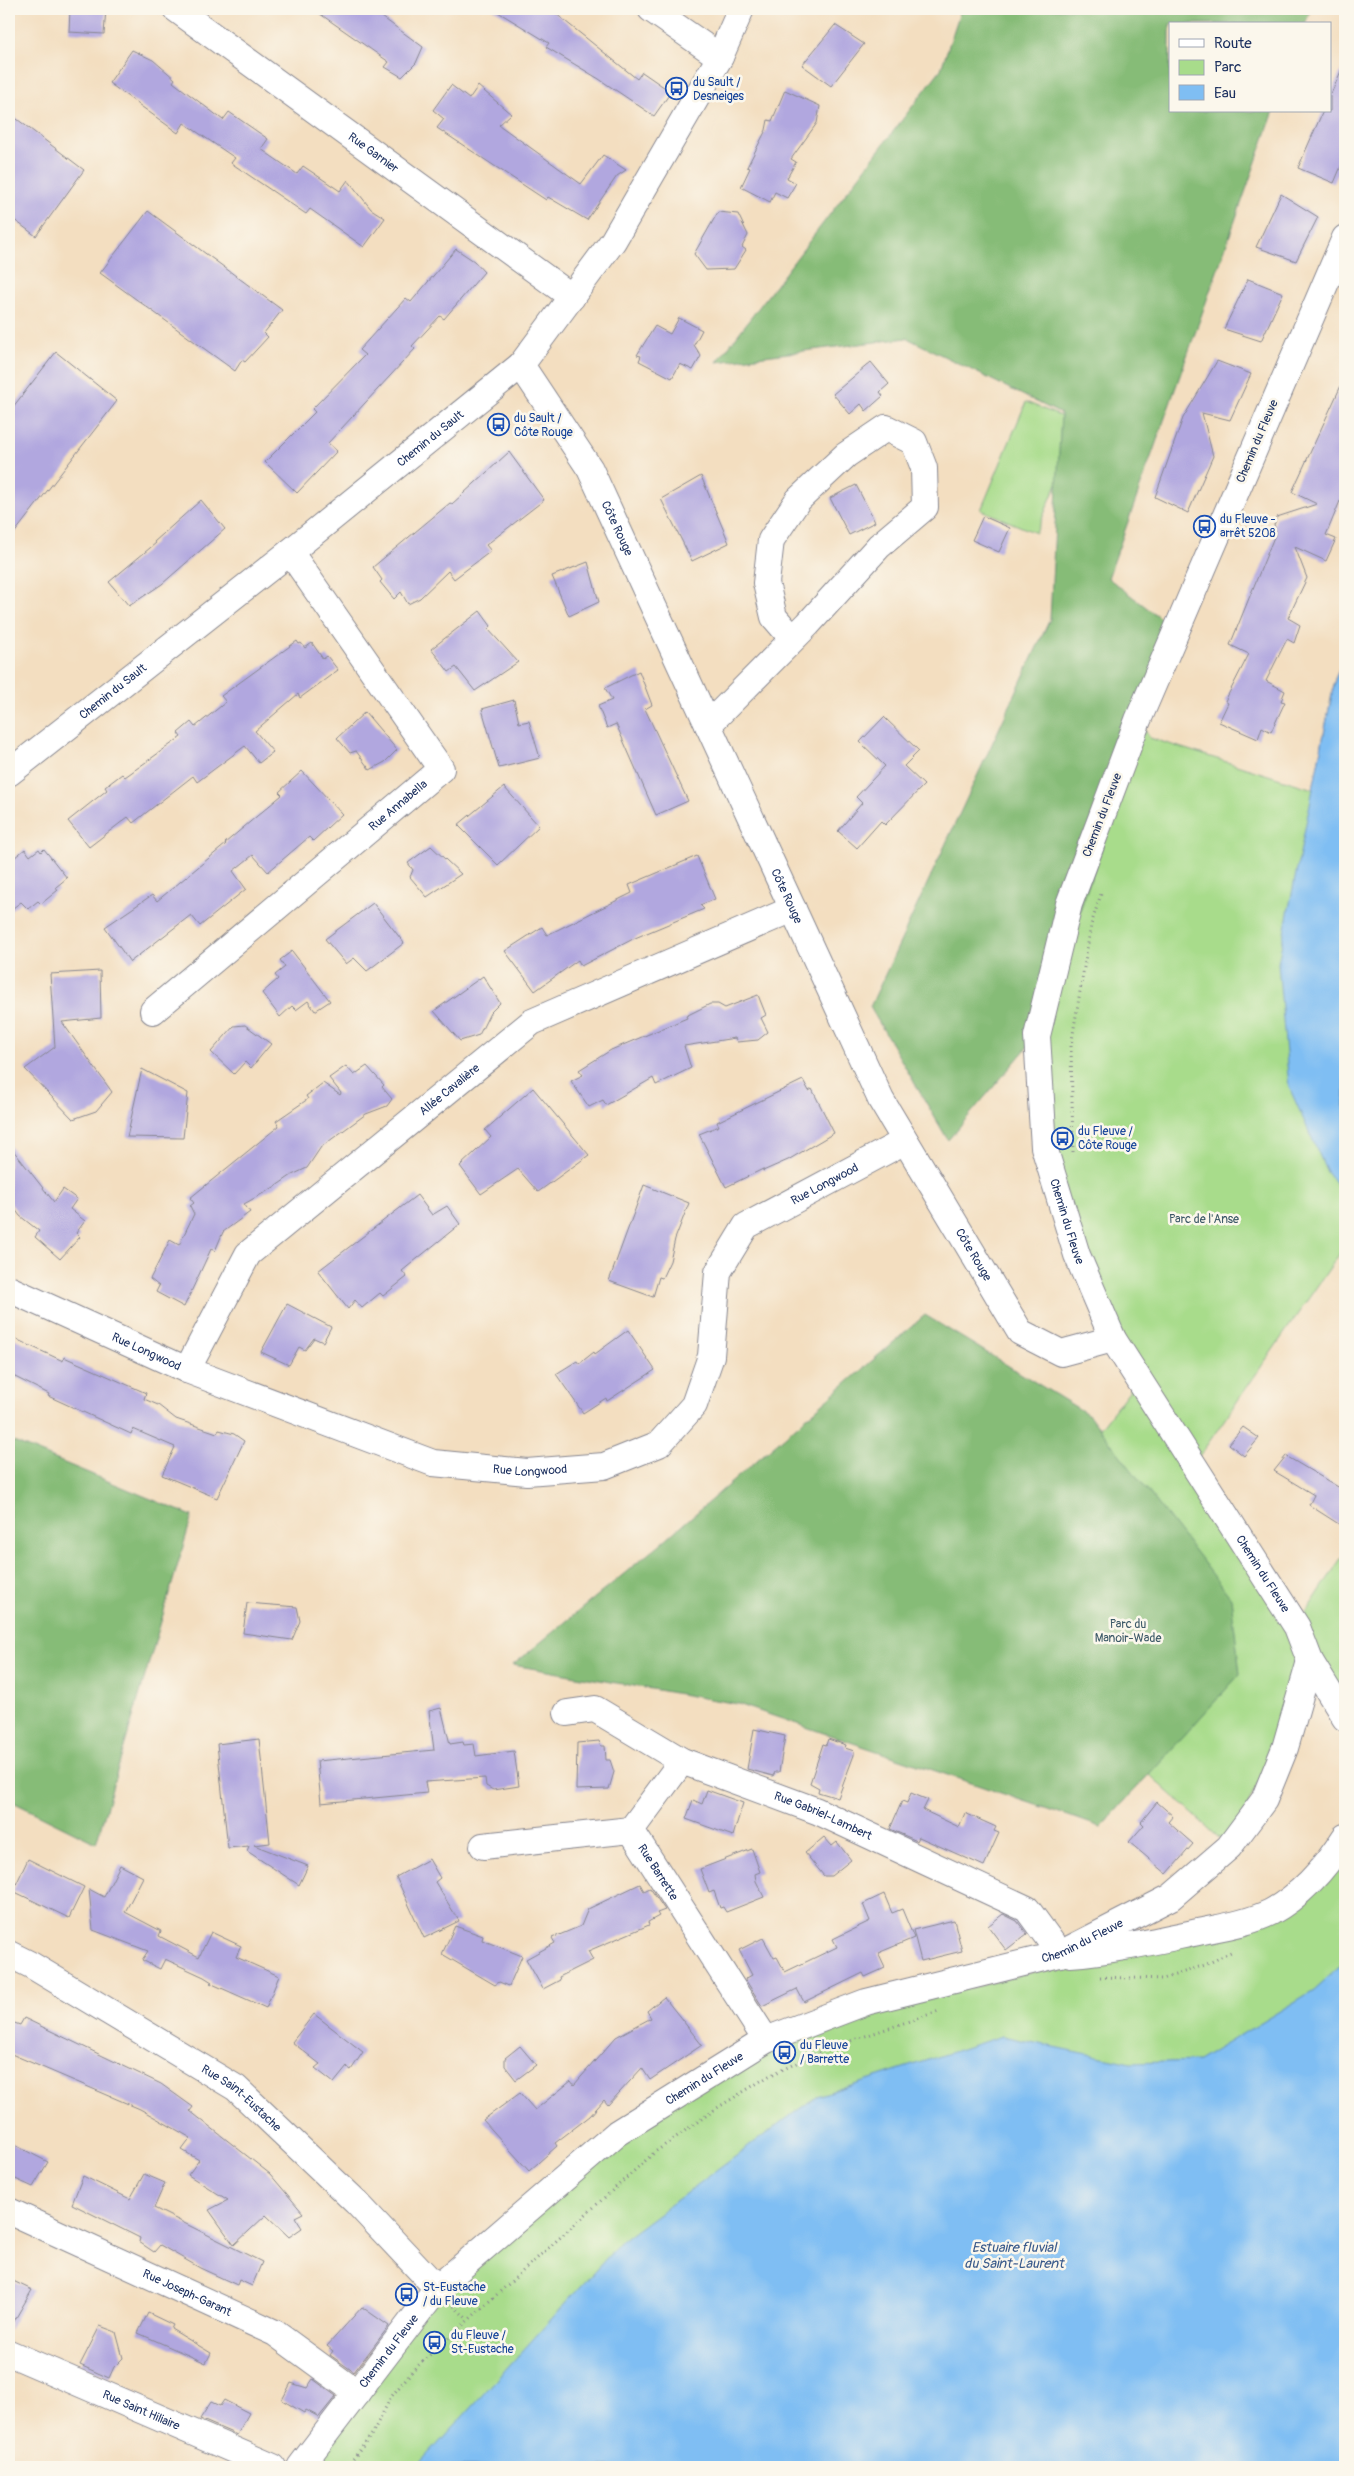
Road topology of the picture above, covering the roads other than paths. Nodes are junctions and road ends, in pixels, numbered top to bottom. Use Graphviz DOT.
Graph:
graph roads {
  1 [pos="176,9"];
  2 [pos="651,9"];
  3 [pos="741,9"];
  4 [pos="720,57"];
  5 [pos="1345,238"];
  6 [pos="572,296"];
  7 [pos="521,365"];
  8 [pos="290,552"];
  9 [pos="793,639"];
  10 [pos="708,725"];
  11 [pos="9,773"];
  12 [pos="793,909"];
  13 [pos="153,1011"];
  14 [pos="906,1141"];
  15 [pos="9,1289"];
  16 [pos="1113,1339"];
  17 [pos="187,1370"];
  18 [pos="1310,1662"];
  19 [pos="567,1713"];
  20 [pos="1345,1718"];
  21 [pos="682,1761"];
  22 [pos="631,1830"];
  23 [pos="1345,1837"];
  24 [pos="483,1846"];
  25 [pos="9,1954"];
  26 [pos="1060,1954"];
  27 [pos="766,2040"];
  28 [pos="9,2211"];
  29 [pos="437,2288"];
  30 [pos="9,2353"];
  31 [pos="357,2393"];
  32 [pos="273,2467"];
  33 [pos="300,2467"];
  1 -- 6 [label="street, Rue Garnier"];
  2 -- 4 [label="street"];
  3 -- 4 [label="street, Chemin du Sault"];
  4 -- 6 [label="street, Chemin du Sault"];
  5 -- 16 [label="street, Chemin du Fleuve"];
  6 -- 7 [label="street, Chemin du Sault"];
  7 -- 8 [label="street, Chemin du Sault"];
  7 -- 10 [label="street, Côte Rouge"];
  8 -- 11 [label="street, Chemin du Sault"];
  8 -- 13 [label="street, Rue Annabella"];
  9 -- 9 [label="street"];
  9 -- 10 [label="street"];
  10 -- 12 [label="street, Côte Rouge"];
  12 -- 14 [label="street, Côte Rouge"];
  12 -- 17 [label="street, Allée Cavalière"];
  14 -- 16 [label="street, Côte Rouge"];
  14 -- 17 [label="street, Rue Longwood"];
  15 -- 17 [label="street, Rue Longwood"];
  16 -- 18 [label="street, Chemin du Fleuve"];
  18 -- 20 [label="street"];
  18 -- 26 [label="street, Chemin du Fleuve"];
  19 -- 21 [label="street, Rue Gabriel-Lambert"];
  21 -- 22 [label="street"];
  21 -- 26 [label="street, Rue Gabriel-Lambert"];
  22 -- 24 [label="street, Rue Barrette"];
  22 -- 27 [label="street, Rue Barrette"];
  23 -- 26 [label="street"];
  25 -- 29 [label="street, Rue Saint-Eustache"];
  26 -- 27 [label="street, Chemin du Fleuve"];
  27 -- 29 [label="street, Chemin du Fleuve"];
  28 -- 31 [label="street, Rue Joseph-Garant"];
  29 -- 31 [label="street, Chemin du Fleuve"];
  30 -- 32 [label="street, Rue Saint Hiliaire"];
  31 -- 33 [label="street, Chemin du Fleuve"];
}
